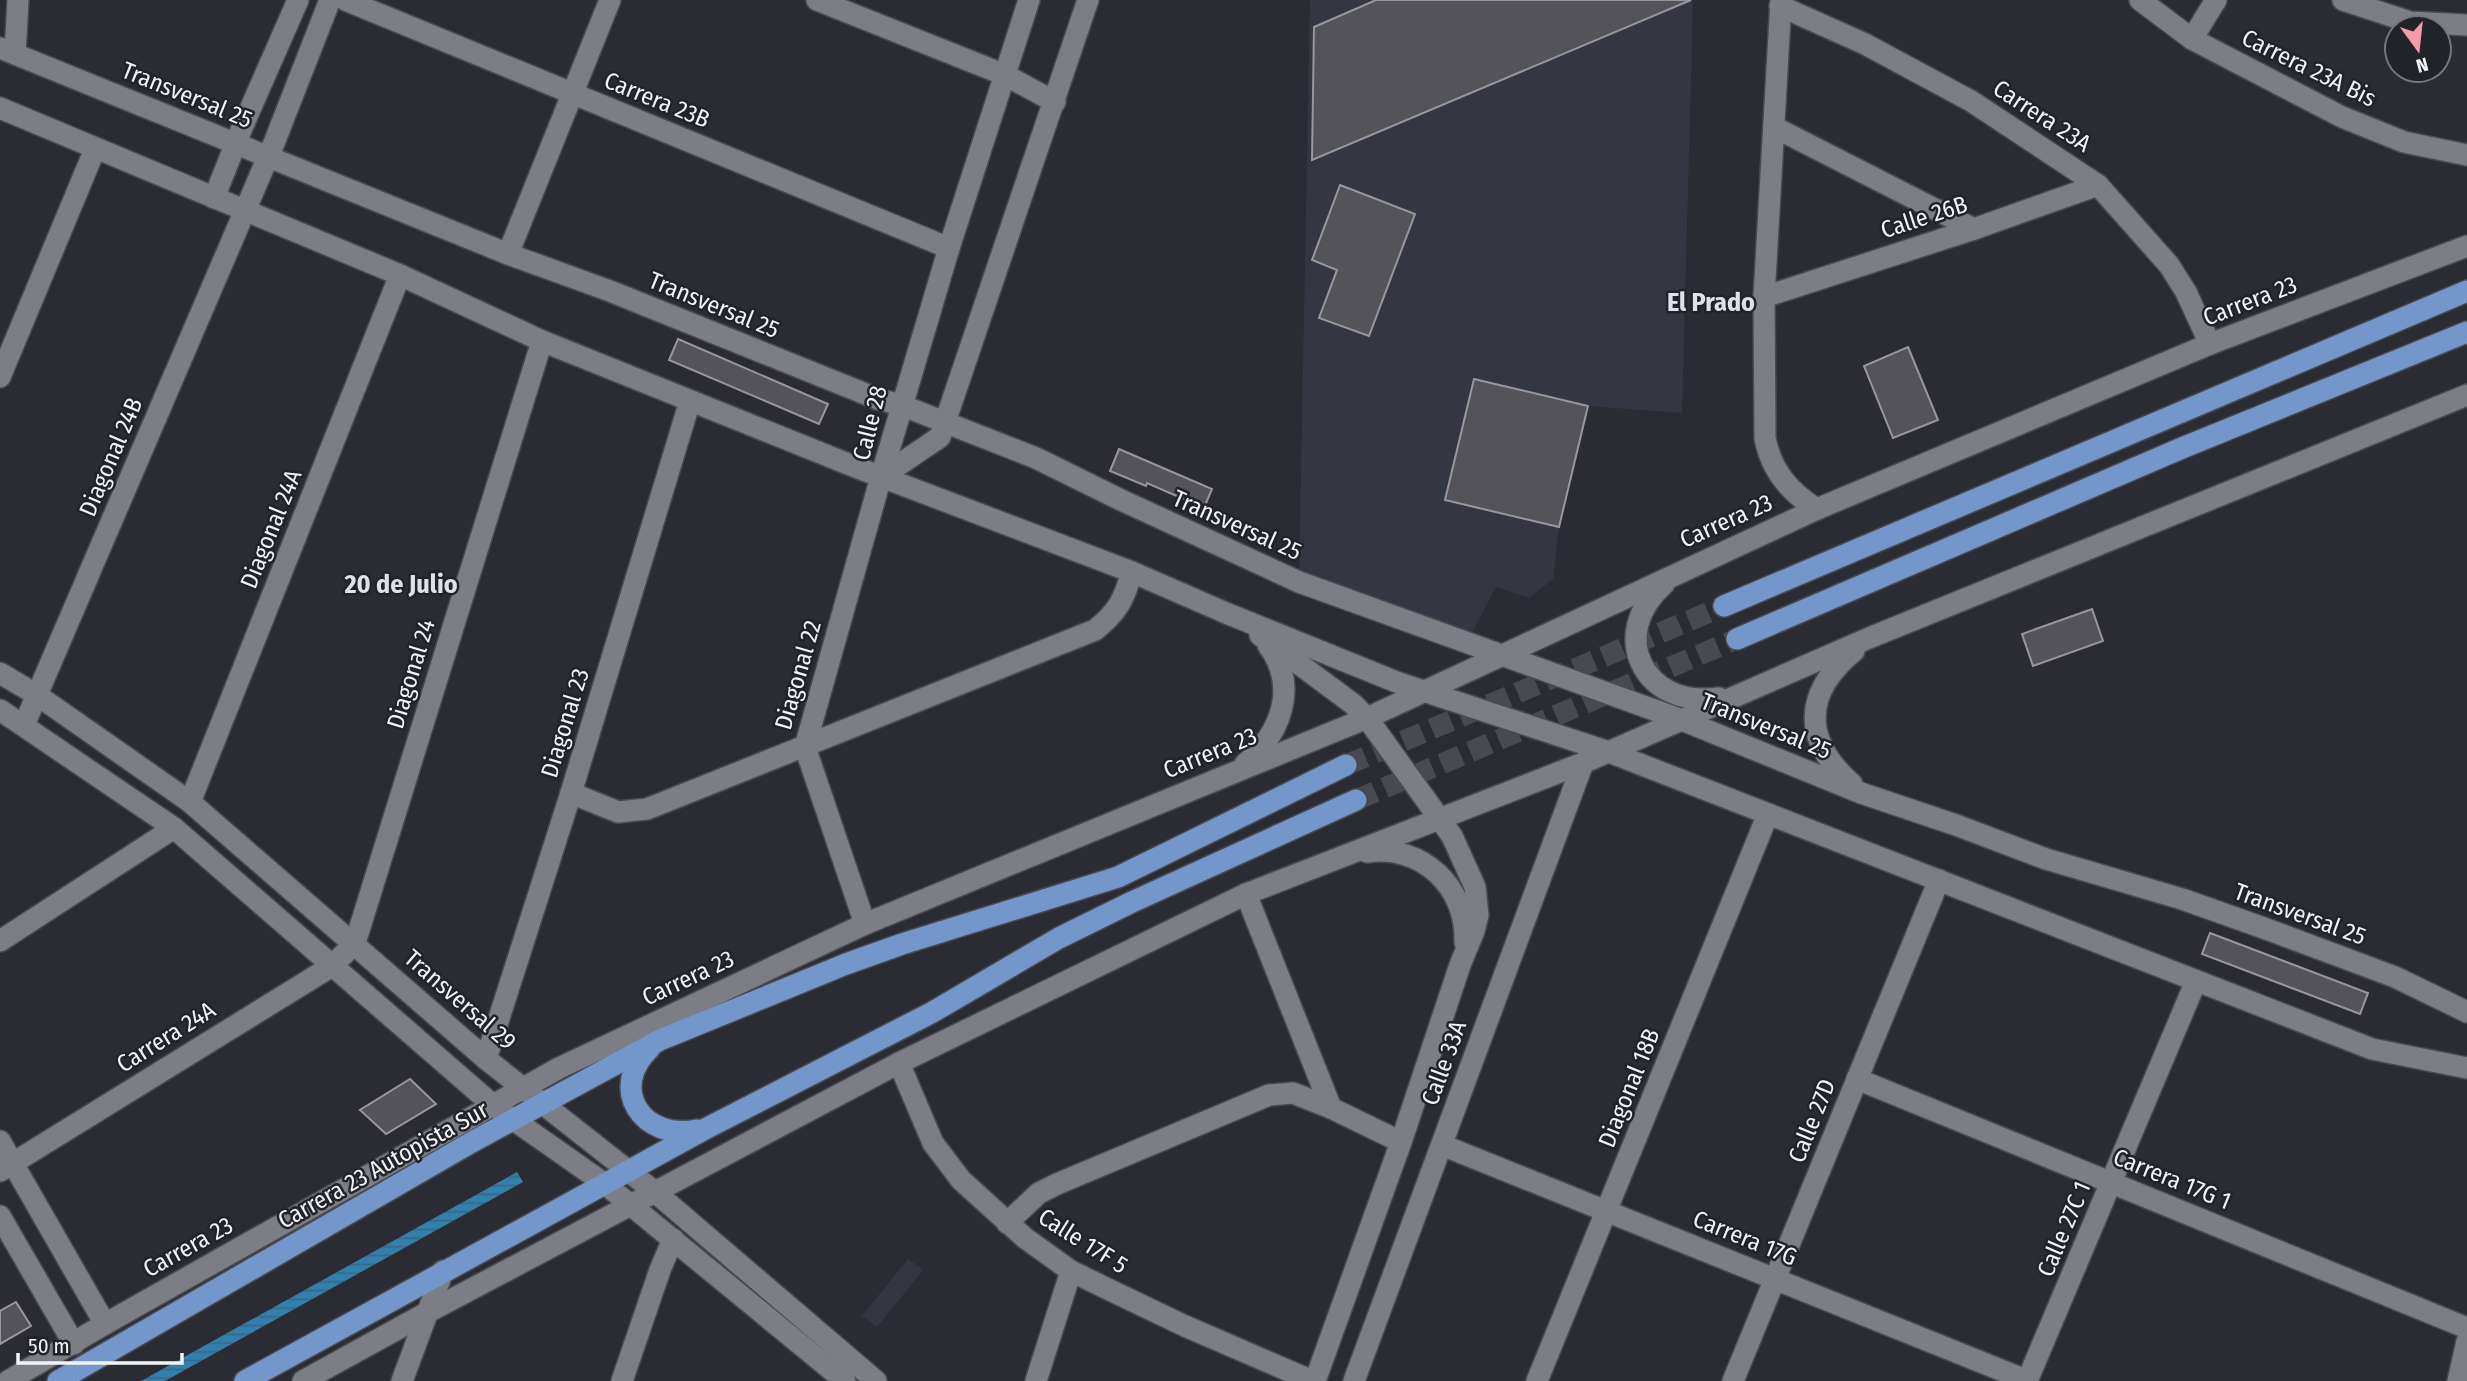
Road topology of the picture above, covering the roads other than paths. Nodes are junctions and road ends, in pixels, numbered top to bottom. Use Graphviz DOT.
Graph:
graph roads {
  1 [pos="18,0"];
  2 [pos="298,0"];
  3 [pos="330,0"];
  4 [pos="345,0"];
  5 [pos="610,0"];
  6 [pos="817,0"];
  7 [pos="1029,0"];
  8 [pos="1088,0"];
  9 [pos="2140,0"];
  10 [pos="2216,0"];
  11 [pos="2343,0"];
  12 [pos="1781,3"];
  13 [pos="2467,25"];
  14 [pos="2192,38"];
  15 [pos="7,51"];
  16 [pos="1005,75"];
  17 [pos="573,93"];
  18 [pos="1055,102"];
  19 [pos="0,108"];
  20 [pos="1774,127"];
  21 [pos="236,143"];
  22 [pos="95,149"];
  23 [pos="2467,155"];
  24 [pos="268,157"];
  25 [pos="2098,185"];
  26 [pos="214,198"];
  27 [pos="245,211"];
  28 [pos="1974,229"];
  29 [pos="2467,246"];
  30 [pos="950,248"];
  31 [pos="508,254"];
  32 [pos="400,275"];
  33 [pos="2467,291"];
  34 [pos="1765,297"];
  35 [pos="2467,332"];
  36 [pos="542,341"];
  37 [pos="2210,344"];
  38 [pos="0,377"];
  39 [pos="2465,396"];
  40 [pos="690,401"];
  41 [pos="901,405"];
  42 [pos="945,423"];
  43 [pos="881,477"];
  44 [pos="1817,509"];
  45 [pos="1692,566"];
  46 [pos="1132,572"];
  47 [pos="1724,606"];
  48 [pos="1226,613"];
  49 [pos="1261,636"];
  50 [pos="1870,638"];
  51 [pos="1737,639"];
  52 [pos="1499,656"];
  53 [pos="0,673"];
  54 [pos="1750,689"];
  55 [pos="1423,692"];
  56 [pos="37,695"];
  57 [pos="0,710"];
  58 [pos="1367,718"];
  59 [pos="1682,720"];
  60 [pos="24,725"];
  61 [pos="805,747"];
  62 [pos="1609,752"];
  63 [pos="1583,763"];
  64 [pos="1346,765"];
  65 [pos="1229,774"];
  66 [pos="571,793"];
  67 [pos="1861,793"];
  68 [pos="1356,800"];
  69 [pos="190,802"];
  70 [pos="1768,814"];
  71 [pos="1441,819"];
  72 [pos="174,828"];
  73 [pos="1328,862"];
  74 [pos="1939,880"];
  75 [pos="1246,894"];
  76 [pos="865,924"];
  77 [pos="0,941"];
  78 [pos="355,943"];
  79 [pos="1460,965"];
  80 [pos="332,966"];
  81 [pos="2395,977"];
  82 [pos="2196,981"];
  83 [pos="2467,994"];
  84 [pos="2467,1012"];
  85 [pos="660,1040"];
  86 [pos="2372,1049"];
  87 [pos="486,1059"];
  88 [pos="899,1063"];
  89 [pos="2467,1068"];
  90 [pos="1857,1079"];
  91 [pos="2467,1083"];
  92 [pos="523,1088"];
  93 [pos="544,1105"];
  94 [pos="494,1106"];
  95 [pos="1331,1108"];
  96 [pos="516,1120"];
  97 [pos="705,1129"];
  98 [pos="0,1141"];
  99 [pos="1401,1142"];
  100 [pos="1442,1145"];
  101 [pos="6,1167"];
  102 [pos="628,1170"];
  103 [pos="605,1184"];
  104 [pos="2112,1184"];
  105 [pos="655,1192"];
  106 [pos="630,1204"];
  107 [pos="1608,1211"];
  108 [pos="0,1216"];
  109 [pos="1007,1223"];
  110 [pos="673,1239"];
  111 [pos="1072,1271"];
  112 [pos="443,1272"];
  113 [pos="1775,1279"];
  114 [pos="430,1311"];
  115 [pos="105,1324"];
  116 [pos="2467,1328"];
  117 [pos="2467,1341"];
  118 [pos="74,1344"];
  119 [pos="842,1380"];
  120 [pos="8,1381"];
  121 [pos="58,1381"];
  122 [pos="245,1381"];
  123 [pos="303,1381"];
  124 [pos="402,1381"];
  125 [pos="622,1381"];
  126 [pos="876,1381"];
  127 [pos="1036,1381"];
  128 [pos="1313,1381"];
  129 [pos="1354,1381"];
  130 [pos="1537,1381"];
  131 [pos="1733,1381"];
  132 [pos="2028,1381"];
  133 [pos="2458,1381"];
  1 -- 15 [label="street"];
  2 -- 21 [label="street"];
  3 -- 24 [label="street, Diagonal 24B"];
  4 -- 17 [label="street, Carrera 23B"];
  5 -- 17 [label="street"];
  6 -- 16 [label="street"];
  7 -- 16 [label="street, Calle 28"];
  8 -- 18 [label="street, Calle 28"];
  9 -- 14 [label="street, Carrera 23A Bis"];
  10 -- 14 [label="street"];
  11 -- 13 [label="street"];
  12 -- 20 [label="street"];
  12 -- 25 [label="street, Carrera 23A"];
  14 -- 23 [label="street, Carrera 23A Bis"];
  15 -- 21 [label="street, Transversal 25"];
  16 -- 18 [label="street"];
  16 -- 30 [label="street, Calle 28"];
  17 -- 30 [label="street, Carrera 23B"];
  17 -- 31 [label="street"];
  18 -- 42 [label="street, Calle 28"];
  19 -- 22 [label="street"];
  20 -- 28 [label="street"];
  20 -- 34 [label="street"];
  21 -- 24 [label="street, Transversal 25"];
  21 -- 26 [label="street"];
  22 -- 26 [label="street"];
  22 -- 38 [label="street"];
  24 -- 27 [label="street, Diagonal 24B"];
  24 -- 31 [label="street, Transversal 25"];
  25 -- 28 [label="street, Calle 26B"];
  25 -- 37 [label="street, Carrera 23A"];
  26 -- 27 [label="street"];
  27 -- 32 [label="street"];
  27 -- 56 [label="street, Diagonal 24B"];
  28 -- 34 [label="street, Calle 26B"];
  29 -- 37 [label="street, Carrera 23"];
  30 -- 41 [label="street, Calle 28"];
  31 -- 41 [label="street, Transversal 25"];
  32 -- 36 [label="street"];
  32 -- 69 [label="street, Diagonal 24A"];
  33 -- 47 [label="main road"];
  34 -- 44 [label="street"];
  35 -- 51 [label="main road"];
  36 -- 40 [label="street"];
  36 -- 78 [label="street, Diagonal 24"];
  37 -- 44 [label="street, Carrera 23"];
  39 -- 50 [label="street"];
  40 -- 43 [label="street"];
  40 -- 66 [label="street, Diagonal 23"];
  41 -- 42 [label="street, Transversal 25"];
  41 -- 43 [label="street, Calle 28"];
  42 -- 43 [label="street, Calle 28"];
  42 -- 52 [label="street, Transversal 25"];
  43 -- 46 [label="street"];
  43 -- 61 [label="street, Diagonal 22"];
  44 -- 45 [label="street, Carrera 23"];
  45 -- 52 [label="street, Carrera 23"];
  45 -- 54 [label="street"];
  46 -- 48 [label="street"];
  46 -- 61 [label="street"];
  48 -- 49 [label="street"];
  48 -- 55 [label="street"];
  49 -- 58 [label="street"];
  49 -- 65 [label="street"];
  50 -- 54 [label="street"];
  50 -- 67 [label="street"];
  52 -- 55 [label="street, Carrera 23"];
  52 -- 59 [label="street, Transversal 25"];
  53 -- 56 [label="street, Transversal 29"];
  54 -- 59 [label="street"];
  55 -- 58 [label="street, Carrera 23"];
  55 -- 62 [label="street"];
  56 -- 60 [label="street, Diagonal 24B"];
  56 -- 69 [label="street, Transversal 29"];
  57 -- 60 [label="street"];
  58 -- 65 [label="street, Carrera 23"];
  58 -- 71 [label="street"];
  59 -- 62 [label="street"];
  59 -- 67 [label="street, Transversal 25"];
  60 -- 72 [label="street"];
  61 -- 66 [label="street"];
  61 -- 76 [label="street, Diagonal 22"];
  62 -- 63 [label="street"];
  62 -- 70 [label="street"];
  63 -- 71 [label="street"];
  63 -- 100 [label="street, Calle 33A"];
  64 -- 85 [label="main road, Carrera 23"];
  65 -- 76 [label="street, Carrera 23"];
  66 -- 87 [label="street, Diagonal 23"];
  67 -- 81 [label="street, Transversal 25"];
  68 -- 97 [label="main road"];
  69 -- 78 [label="street, Transversal 29"];
  70 -- 74 [label="street"];
  70 -- 107 [label="street, Diagonal 18B"];
  71 -- 73 [label="street"];
  71 -- 79 [label="street, Calle 33A"];
  72 -- 77 [label="street"];
  72 -- 80 [label="street"];
  73 -- 75 [label="street"];
  73 -- 79 [label="street"];
  74 -- 82 [label="street"];
  74 -- 90 [label="street, Calle 27D"];
  75 -- 88 [label="street"];
  75 -- 95 [label="street"];
  76 -- 92 [label="street, Carrera 23"];
  78 -- 80 [label="street, Carrera 24A"];
  78 -- 87 [label="street, Transversal 29"];
  79 -- 99 [label="street, Calle 33A"];
  80 -- 94 [label="street"];
  80 -- 101 [label="street, Carrera 24A"];
  81 -- 83 [label="street"];
  81 -- 84 [label="street, Transversal 25"];
  82 -- 86 [label="street"];
  82 -- 104 [label="street, Calle 27C 1"];
  85 -- 93 [label="main road, Carrera 23"];
  85 -- 97 [label="main road"];
  86 -- 89 [label="street"];
  86 -- 91 [label="street"];
  87 -- 92 [label="street, Transversal 29"];
  88 -- 105 [label="street"];
  88 -- 109 [label="street, Calle 17F 5"];
  90 -- 104 [label="street, Carrera 17G 1"];
  90 -- 113 [label="street, Calle 27D"];
  92 -- 93 [label="street, Transversal 29"];
  92 -- 94 [label="street, Carrera 23"];
  93 -- 96 [label="main road, Carrera 23"];
  93 -- 102 [label="street, Transversal 29"];
  94 -- 96 [label="street"];
  94 -- 115 [label="street, Carrera 23"];
  95 -- 99 [label="street"];
  95 -- 109 [label="street"];
  96 -- 103 [label="street"];
  96 -- 121 [label="main road, Carrera 23 Autopista Sur"];
  97 -- 102 [label="main road"];
  98 -- 101 [label="street"];
  99 -- 128 [label="street, Calle 33A"];
  100 -- 107 [label="street, Carrera 17G"];
  100 -- 129 [label="street, Calle 33A"];
  101 -- 115 [label="street"];
  102 -- 103 [label="main road"];
  102 -- 105 [label="street, Transversal 29"];
  103 -- 106 [label="street"];
  103 -- 112 [label="main road"];
  104 -- 116 [label="street, Carrera 17G 1"];
  104 -- 132 [label="street, Calle 27C 1"];
  105 -- 106 [label="street"];
  105 -- 126 [label="street, Transversal 29"];
  106 -- 110 [label="street"];
  106 -- 114 [label="street"];
  107 -- 113 [label="street, Carrera 17G"];
  107 -- 130 [label="street, Diagonal 18B"];
  108 -- 118 [label="street"];
  109 -- 111 [label="street, Calle 17F 5"];
  110 -- 119 [label="street"];
  110 -- 125 [label="street"];
  111 -- 127 [label="street"];
  111 -- 128 [label="street, Calle 17F 5"];
  112 -- 114 [label="street"];
  112 -- 122 [label="main road"];
  113 -- 131 [label="street, Calle 27D"];
  113 -- 132 [label="street, Carrera 17G"];
  114 -- 123 [label="street"];
  114 -- 124 [label="street"];
  115 -- 118 [label="street, Carrera 23"];
  117 -- 133 [label="street"];
  118 -- 120 [label="street, Carrera 23"];
}
